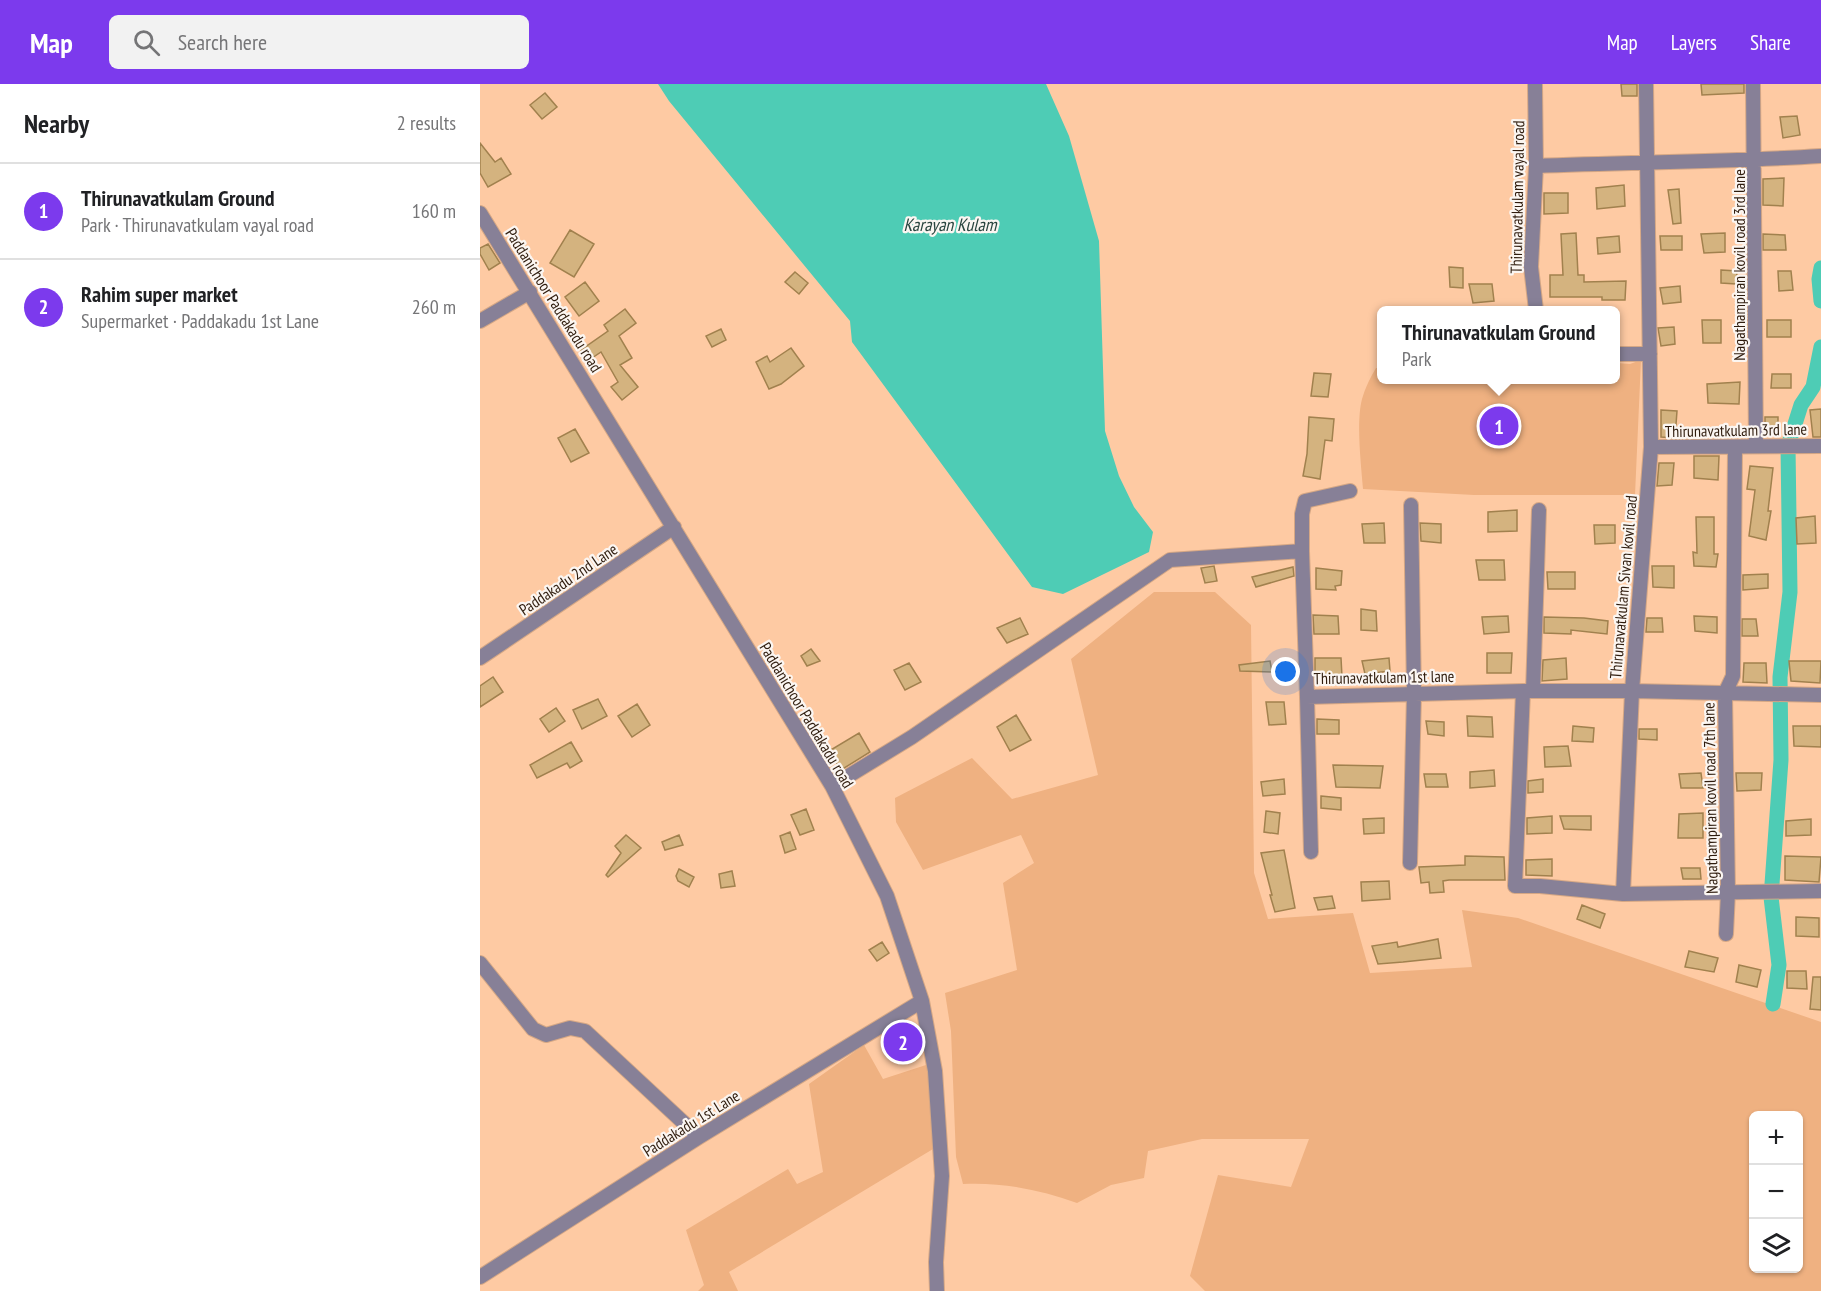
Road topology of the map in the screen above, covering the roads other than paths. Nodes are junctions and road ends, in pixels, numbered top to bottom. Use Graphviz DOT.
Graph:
graph roads {
  1 [pos="1535,84"];
  2 [pos="1646,84"];
  3 [pos="1754,84"];
  4 [pos="1821,156"];
  5 [pos="1755,160"];
  6 [pos="1648,162"];
  7 [pos="1536,166"];
  8 [pos="480,213"];
  9 [pos="530,292"];
  10 [pos="1536,306"];
  11 [pos="480,321"];
  12 [pos="1620,354"];
  13 [pos="1650,354"];
  14 [pos="1756,446"];
  15 [pos="1821,446"];
  16 [pos="1651,447"];
  17 [pos="1735,447"];
  18 [pos="1350,491"];
  19 [pos="1411,505"];
  20 [pos="1539,510"];
  21 [pos="674,527"];
  22 [pos="1302,551"];
  23 [pos="480,658"];
  24 [pos="1528,691"];
  25 [pos="1632,691"];
  26 [pos="1725,693"];
  27 [pos="1414,694"];
  28 [pos="1821,695"];
  29 [pos="1307,697"];
  30 [pos="831,786"];
  31 [pos="1311,852"];
  32 [pos="1410,863"];
  33 [pos="1821,891"];
  34 [pos="1728,892"];
  35 [pos="1623,894"];
  36 [pos="1726,934"];
  37 [pos="480,963"];
  38 [pos="922,1001"];
  39 [pos="699,1137"];
  40 [pos="480,1277"];
  41 [pos="937,1291"];
  1 -- 7 [label="street, Thirunavatkulam vayal road"];
  2 -- 6 [label="street, Thirunavatkulam Sivan kovil road"];
  3 -- 5 [label="street, Nagathampiran kovil road 3rd lane"];
  4 -- 5 [label="street"];
  5 -- 6 [label="street"];
  5 -- 14 [label="street, Nagathampiran kovil road 3rd lane"];
  6 -- 7 [label="street"];
  6 -- 13 [label="street, Thirunavatkulam Sivan kovil road"];
  7 -- 10 [label="street, Thirunavatkulam vayal road"];
  8 -- 9 [label="street, Paddanichoor Paddakadu road"];
  9 -- 11 [label="street"];
  9 -- 21 [label="street, Paddanichoor Paddakadu road"];
  12 -- 13 [label="street"];
  13 -- 16 [label="street, Thirunavatkulam Sivan kovil road"];
  14 -- 15 [label="street, Thirunavatkulam 3rd lane"];
  14 -- 17 [label="street, Thirunavatkulam 3rd lane"];
  16 -- 17 [label="street, Thirunavatkulam 3rd lane"];
  16 -- 25 [label="street, Thirunavatkulam Sivan kovil road"];
  17 -- 26 [label="street, Nagathampiran kovil road 7th lane"];
  18 -- 22 [label="street, Thirunavatkulam 1st lane"];
  19 -- 27 [label="street"];
  20 -- 24 [label="street"];
  21 -- 23 [label="street, Paddakadu 2nd Lane"];
  21 -- 30 [label="street, Paddanichoor Paddakadu road"];
  22 -- 29 [label="street, Thirunavatkulam 1st lane"];
  22 -- 30 [label="street"];
  24 -- 25 [label="street, Thirunavatkulam 1st lane"];
  24 -- 27 [label="street, Thirunavatkulam 1st lane"];
  24 -- 35 [label="street"];
  25 -- 26 [label="street, Thirunavatkulam 1st lane"];
  25 -- 35 [label="street, Thirunavatkulam Sivan kovil road"];
  26 -- 28 [label="street, Thirunavatkulam 1st lane"];
  26 -- 34 [label="street, Nagathampiran kovil road 7th lane"];
  27 -- 29 [label="street, Thirunavatkulam 1st lane"];
  27 -- 32 [label="street"];
  29 -- 31 [label="street"];
  30 -- 38 [label="street, Paddanichoor Paddakadu road"];
  33 -- 34 [label="street"];
  34 -- 35 [label="street"];
  34 -- 36 [label="street, Nagathampiran kovil road 7th lane"];
  37 -- 39 [label="street"];
  38 -- 39 [label="street, Paddakadu 1st Lane"];
  38 -- 41 [label="street, Paddanichoor Paddakadu road"];
  39 -- 40 [label="street, Paddakadu 1st Lane"];
}
